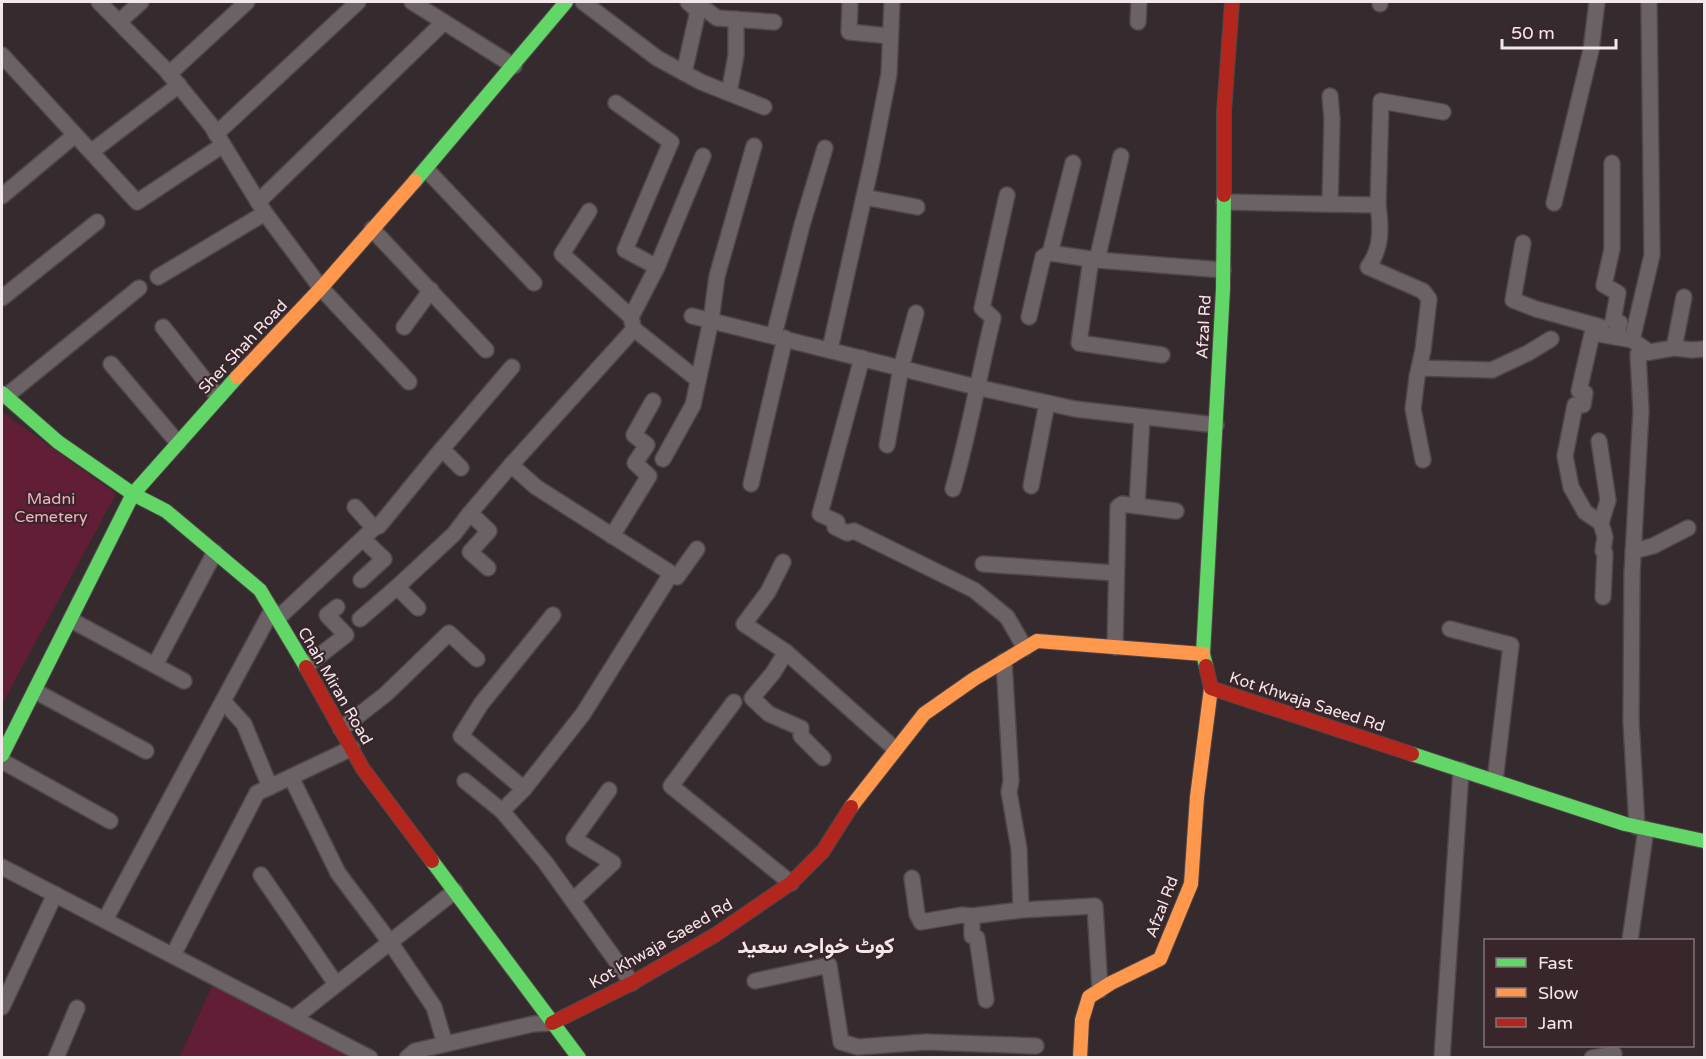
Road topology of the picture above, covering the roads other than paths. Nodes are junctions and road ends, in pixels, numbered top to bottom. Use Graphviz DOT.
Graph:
graph roads {
  1 [pos="99,2"];
  2 [pos="141,2"];
  3 [pos="248,2"];
  4 [pos="358,2"];
  5 [pos="412,2"];
  6 [pos="566,2"];
  7 [pos="583,2"];
  8 [pos="850,2"];
  9 [pos="892,2"];
  10 [pos="1138,2"];
  11 [pos="1232,2"];
  12 [pos="1597,2"];
  13 [pos="1649,2"];
  14 [pos="693,6"];
  15 [pos="736,19"];
  16 [pos="119,22"];
  17 [pos="444,22"];
  18 [pos="774,22"];
  19 [pos="1138,22"];
  20 [pos="890,36"];
  21 [pos="5,65"];
  22 [pos="514,66"];
  23 [pos="684,73"];
  24 [pos="174,80"];
  25 [pos="729,93"];
  26 [pos="1330,96"];
  27 [pos="616,103"];
  28 [pos="764,107"];
  29 [pos="1443,112"];
  30 [pos="75,135"];
  31 [pos="220,139"];
  32 [pos="753,146"];
  33 [pos="825,148"];
  34 [pos="91,152"];
  35 [pos="703,156"];
  36 [pos="1121,156"];
  37 [pos="1073,163"];
  38 [pos="1612,163"];
  39 [pos="426,169"];
  40 [pos="1007,195"];
  41 [pos="2,196"];
  42 [pos="864,197"];
  43 [pos="1224,202"];
  44 [pos="1554,202"];
  45 [pos="1330,204"];
  46 [pos="1378,205"];
  47 [pos="917,207"];
  48 [pos="262,208"];
  49 [pos="589,211"];
  50 [pos="97,222"];
  51 [pos="372,229"];
  52 [pos="1523,243"];
  53 [pos="1050,253"];
  54 [pos="1094,260"];
  55 [pos="657,267"];
  56 [pos="1223,270"];
  57 [pos="158,278"];
  58 [pos="534,283"];
  59 [pos="139,288"];
  60 [pos="321,288"];
  61 [pos="431,290"];
  62 [pos="1684,297"];
  63 [pos="2,298"];
  64 [pos="916,313"];
  65 [pos="692,316"];
  66 [pos="1029,318"];
  67 [pos="711,320"];
  68 [pos="632,323"];
  69 [pos="1594,325"];
  70 [pos="163,327"];
  71 [pos="404,327"];
  72 [pos="779,336"];
  73 [pos="1616,337"];
  74 [pos="1551,339"];
  75 [pos="1632,340"];
  76 [pos="1674,348"];
  77 [pos="830,349"];
  78 [pos="1704,349"];
  79 [pos="486,350"];
  80 [pos="1649,352"];
  81 [pos="1162,355"];
  82 [pos="862,358"];
  83 [pos="111,364"];
  84 [pos="513,367"];
  85 [pos="901,368"];
  86 [pos="1419,368"];
  87 [pos="698,380"];
  88 [pos="409,382"];
  89 [pos="976,387"];
  90 [pos="3,395"];
  91 [pos="218,397"];
  92 [pos="652,401"];
  93 [pos="1047,403"];
  94 [pos="1142,417"];
  95 [pos="1216,424"];
  96 [pos="1599,441"];
  97 [pos="177,443"];
  98 [pos="887,445"];
  99 [pos="442,449"];
  100 [pos="663,459"];
  101 [pos="1423,460"];
  102 [pos="511,465"];
  103 [pos="461,468"];
  104 [pos="751,484"];
  105 [pos="1030,486"];
  106 [pos="953,489"];
  107 [pos="133,494"];
  108 [pos="1137,506"];
  109 [pos="354,507"];
  110 [pos="1176,511"];
  111 [pos="470,513"];
  112 [pos="1601,523"];
  113 [pos="1688,528"];
  114 [pos="369,533"];
  115 [pos="612,536"];
  116 [pos="697,549"];
  117 [pos="1633,551"];
  118 [pos="215,552"];
  119 [pos="783,562"];
  120 [pos="983,564"];
  121 [pos="488,568"];
  122 [pos="1116,573"];
  123 [pos="671,574"];
  124 [pos="361,580"];
  125 [pos="397,587"];
  126 [pos="1603,597"];
  127 [pos="337,607"];
  128 [pos="418,608"];
  129 [pos="274,615"];
  130 [pos="553,615"];
  131 [pos="360,619"];
  132 [pos="71,620"];
  133 [pos="1450,629"];
  134 [pos="1115,647"];
  135 [pos="1025,648"];
  136 [pos="786,652"];
  137 [pos="1203,654"];
  138 [pos="477,659"];
  139 [pos="1004,661"];
  140 [pos="155,665"];
  141 [pos="306,666"];
  142 [pos="184,681"];
  143 [pos="1211,688"];
  144 [pos="35,691"];
  145 [pos="223,701"];
  146 [pos="734,702"];
  147 [pos="341,729"];
  148 [pos="352,748"];
  149 [pos="894,748"];
  150 [pos="146,751"];
  151 [pos="2,755"];
  152 [pos="823,758"];
  153 [pos="2,761"];
  154 [pos="1461,770"];
  155 [pos="291,777"];
  156 [pos="465,781"];
  157 [pos="1495,781"];
  158 [pos="270,787"];
  159 [pos="524,789"];
  160 [pos="609,790"];
  161 [pos="502,811"];
  162 [pos="110,821"];
  163 [pos="1642,828"];
  164 [pos="1704,841"];
  165 [pos="2,867"];
  166 [pos="261,875"];
  167 [pos="912,878"];
  168 [pos="791,883"];
  169 [pos="455,891"];
  170 [pos="55,894"];
  171 [pos="573,900"];
  172 [pos="1021,910"];
  173 [pos="972,916"];
  174 [pos="105,920"];
  175 [pos="1630,939"];
  176 [pos="390,942"];
  177 [pos="172,955"];
  178 [pos="755,981"];
  179 [pos="632,983"];
  180 [pos="336,984"];
  181 [pos="1100,990"];
  182 [pos="986,1000"];
  183 [pos="2,1007"];
  184 [pos="77,1008"];
  185 [pos="294,1018"];
  186 [pos="552,1023"];
  187 [pos="445,1044"];
  188 [pos="1036,1046"];
  189 [pos="1614,1052"];
  190 [pos="56,1058"];
  191 [pos="370,1058"];
  192 [pos="407,1058"];
  193 [pos="579,1058"];
  194 [pos="1080,1058"];
  195 [pos="1442,1058"];
  196 [pos="1592,1058"];
  1 -- 16 [label="street"];
  2 -- 16 [label="street"];
  3 -- 24 [label="street"];
  4 -- 31 [label="street"];
  5 -- 17 [label="street"];
  6 -- 22 [label="street, Sher Shah Road"];
  7 -- 23 [label="street"];
  8 -- 20 [label="street"];
  9 -- 20 [label="street"];
  10 -- 19 [label="street"];
  11 -- 43 [label="street, Afzal Rd"];
  12 -- 44 [label="street"];
  13 -- 75 [label="street"];
  14 -- 15 [label="street"];
  14 -- 23 [label="street"];
  15 -- 18 [label="street"];
  15 -- 25 [label="street"];
  16 -- 24 [label="street"];
  17 -- 22 [label="street"];
  17 -- 48 [label="street"];
  20 -- 42 [label="street"];
  21 -- 30 [label="street"];
  22 -- 39 [label="street, Sher Shah Road"];
  23 -- 25 [label="street"];
  24 -- 31 [label="street"];
  24 -- 34 [label="street"];
  25 -- 28 [label="street"];
  26 -- 45 [label="street"];
  27 -- 55 [label="street"];
  29 -- 46 [label="street"];
  30 -- 34 [label="street"];
  30 -- 41 [label="street"];
  31 -- 34 [label="street"];
  31 -- 48 [label="street"];
  32 -- 67 [label="street"];
  33 -- 72 [label="street"];
  35 -- 55 [label="street"];
  36 -- 54 [label="street"];
  37 -- 53 [label="street"];
  38 -- 73 [label="street"];
  39 -- 51 [label="street, Sher Shah Road"];
  39 -- 58 [label="street"];
  40 -- 89 [label="street"];
  42 -- 47 [label="street"];
  42 -- 77 [label="street"];
  43 -- 45 [label="street"];
  43 -- 56 [label="street, Afzal Rd"];
  45 -- 46 [label="street"];
  46 -- 86 [label="street"];
  48 -- 57 [label="street"];
  48 -- 60 [label="street"];
  49 -- 68 [label="street"];
  50 -- 63 [label="street"];
  51 -- 60 [label="street, Sher Shah Road"];
  51 -- 61 [label="street"];
  52 -- 69 [label="street"];
  53 -- 54 [label="street"];
  53 -- 66 [label="street"];
  54 -- 56 [label="street"];
  54 -- 81 [label="street"];
  55 -- 68 [label="street"];
  56 -- 95 [label="street, Afzal Rd"];
  59 -- 90 [label="street"];
  60 -- 88 [label="street"];
  60 -- 91 [label="street, Sher Shah Road"];
  61 -- 71 [label="street"];
  61 -- 79 [label="street"];
  62 -- 76 [label="street"];
  64 -- 85 [label="street"];
  65 -- 67 [label="street"];
  67 -- 72 [label="street"];
  67 -- 87 [label="street"];
  68 -- 87 [label="street"];
  68 -- 102 [label="street"];
  69 -- 73 [label="street"];
  69 -- 112 [label="street"];
  70 -- 91 [label="street"];
  72 -- 77 [label="street"];
  72 -- 104 [label="street"];
  73 -- 75 [label="street"];
  74 -- 86 [label="street"];
  75 -- 80 [label="street"];
  76 -- 78 [label="street"];
  76 -- 80 [label="street"];
  77 -- 82 [label="street"];
  80 -- 117 [label="street"];
  82 -- 85 [label="street"];
  82 -- 135 [label="street"];
  83 -- 97 [label="street"];
  84 -- 99 [label="street"];
  85 -- 89 [label="street"];
  85 -- 98 [label="street"];
  86 -- 101 [label="street"];
  87 -- 100 [label="street"];
  89 -- 93 [label="street"];
  89 -- 106 [label="street"];
  90 -- 107 [label="street, Chah Miran Road"];
  91 -- 97 [label="street, Sher Shah Road"];
  92 -- 115 [label="street"];
  93 -- 94 [label="street"];
  93 -- 105 [label="street"];
  94 -- 95 [label="street"];
  94 -- 108 [label="street"];
  95 -- 137 [label="street, Afzal Rd"];
  96 -- 112 [label="street"];
  97 -- 107 [label="street, Sher Shah Road"];
  99 -- 103 [label="street"];
  99 -- 114 [label="street"];
  102 -- 111 [label="street"];
  102 -- 115 [label="street"];
  107 -- 118 [label="street, Chah Miran Road"];
  107 -- 132 [label="street, Sher Shah Road"];
  108 -- 110 [label="street"];
  108 -- 122 [label="street"];
  109 -- 114 [label="street"];
  111 -- 121 [label="street"];
  111 -- 125 [label="street"];
  112 -- 126 [label="street"];
  113 -- 117 [label="street"];
  114 -- 124 [label="street"];
  114 -- 129 [label="street"];
  115 -- 123 [label="street"];
  116 -- 123 [label="street"];
  117 -- 163 [label="street"];
  118 -- 129 [label="street, Chah Miran Road"];
  118 -- 140 [label="street"];
  119 -- 136 [label="street"];
  120 -- 122 [label="street"];
  122 -- 134 [label="street"];
  123 -- 159 [label="street"];
  125 -- 128 [label="street"];
  125 -- 131 [label="street"];
  127 -- 141 [label="street"];
  129 -- 141 [label="street, Chah Miran Road"];
  129 -- 145 [label="street"];
  130 -- 159 [label="street"];
  132 -- 140 [label="street"];
  132 -- 144 [label="street, Sher Shah Road"];
  133 -- 157 [label="street"];
  134 -- 135 [label="street, Kot Khwaja Saeed Rd"];
  134 -- 137 [label="street, Kot Khwaja Saeed Rd"];
  135 -- 139 [label="street, Kot Khwaja Saeed Rd"];
  136 -- 149 [label="street"];
  136 -- 152 [label="street"];
  137 -- 143 [label="street, Kot Khwaja Saeed Rd"];
  138 -- 147 [label="street"];
  139 -- 149 [label="street, Kot Khwaja Saeed Rd"];
  139 -- 172 [label="street"];
  140 -- 142 [label="street"];
  141 -- 147 [label="street, Chah Miran Road"];
  143 -- 154 [label="street, Kot Khwaja Saeed Rd"];
  143 -- 181 [label="street, Afzal Rd"];
  144 -- 150 [label="street"];
  144 -- 151 [label="street, Sher Shah Road"];
  145 -- 158 [label="street"];
  145 -- 174 [label="street"];
  146 -- 168 [label="street"];
  147 -- 148 [label="street, Chah Miran Road"];
  148 -- 155 [label="street"];
  148 -- 169 [label="street, Chah Miran Road"];
  149 -- 168 [label="street, Kot Khwaja Saeed Rd"];
  153 -- 162 [label="street"];
  154 -- 157 [label="street, Kot Khwaja Saeed Rd"];
  154 -- 195 [label="street"];
  155 -- 158 [label="street"];
  155 -- 176 [label="street"];
  156 -- 161 [label="street"];
  157 -- 163 [label="street, Kot Khwaja Saeed Rd"];
  158 -- 177 [label="street"];
  159 -- 161 [label="street"];
  160 -- 171 [label="street"];
  161 -- 171 [label="street"];
  163 -- 164 [label="street, Kot Khwaja Saeed Rd"];
  163 -- 175 [label="street"];
  165 -- 170 [label="street"];
  166 -- 180 [label="street"];
  167 -- 173 [label="street"];
  168 -- 179 [label="street, Kot Khwaja Saeed Rd"];
  169 -- 176 [label="street"];
  169 -- 186 [label="street, Chah Miran Road"];
  170 -- 174 [label="street"];
  170 -- 183 [label="street"];
  171 -- 179 [label="street"];
  172 -- 173 [label="street"];
  172 -- 181 [label="street"];
  173 -- 182 [label="street"];
  174 -- 177 [label="street"];
  176 -- 180 [label="street"];
  176 -- 187 [label="street"];
  177 -- 185 [label="street"];
  178 -- 188 [label="street"];
  179 -- 186 [label="street, Kot Khwaja Saeed Rd"];
  180 -- 185 [label="street"];
  181 -- 194 [label="street, Afzal Rd"];
  184 -- 190 [label="street"];
  185 -- 191 [label="street"];
  186 -- 187 [label="street"];
  186 -- 193 [label="street, Chah Miran Road"];
  187 -- 192 [label="street"];
  189 -- 196 [label="street"];
}
